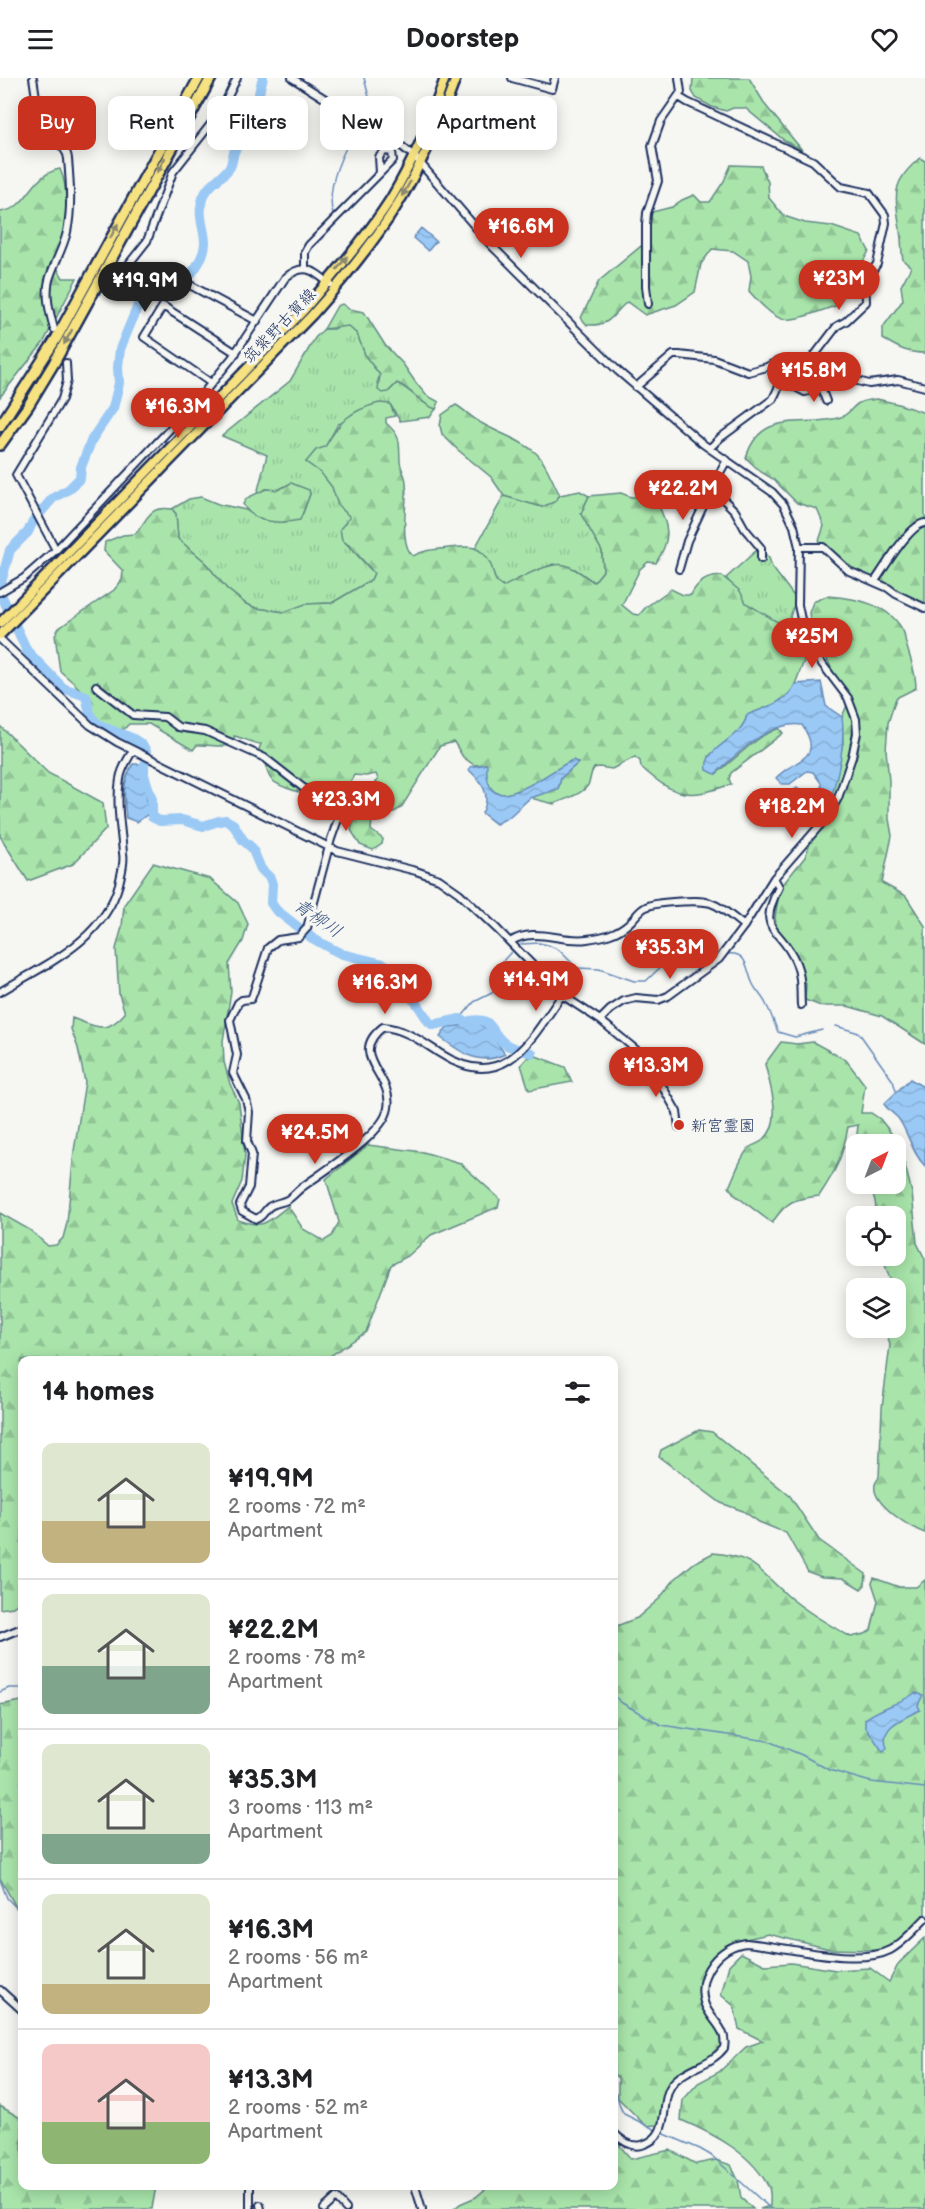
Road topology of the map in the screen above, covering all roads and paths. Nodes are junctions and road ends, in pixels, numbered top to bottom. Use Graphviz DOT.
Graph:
graph roads {
  1 [pos="33,78"];
  2 [pos="199,78"];
  3 [pos="211,78"];
  4 [pos="237,78"];
  5 [pos="292,78"];
  6 [pos="445,78"];
  7 [pos="456,78"];
  8 [pos="513,78"];
  9 [pos="555,78"];
  10 [pos="679,78"];
  11 [pos="679,97"];
  12 [pos="417,159"];
  13 [pos="380,174"];
  14 [pos="305,268"];
  15 [pos="328,282"];
  16 [pos="190,285"];
  17 [pos="335,288"];
  18 [pos="118,295"];
  19 [pos="648,304"];
  20 [pos="257,321"];
  21 [pos="54,329"];
  22 [pos="236,353"];
  23 [pos="66,363"];
  24 [pos="790,363"];
  25 [pos="805,368"];
  26 [pos="825,372"];
  27 [pos="782,380"];
  28 [pos="211,383"];
  29 [pos="636,387"];
  30 [pos="925,387"];
  31 [pos="821,388"];
  32 [pos="826,401"];
  33 [pos="0,426"];
  34 [pos="0,445"];
  35 [pos="710,448"];
  36 [pos="727,460"];
  37 [pos="714,483"];
  38 [pos="925,523"];
  39 [pos="798,547"];
  40 [pos="56,550"];
  41 [pos="761,559"];
  42 [pos="679,569"];
  43 [pos="875,581"];
  44 [pos="2,591"];
  45 [pos="925,608"];
  46 [pos="15,614"];
  47 [pos="6,622"];
  48 [pos="0,637"];
  49 [pos="96,686"];
  50 [pos="133,750"];
  51 [pos="328,847"];
  52 [pos="774,878"];
  53 [pos="744,926"];
  54 [pos="510,942"];
  55 [pos="0,992"];
  56 [pos="562,995"];
  57 [pos="801,1005"];
  58 [pos="600,1020"];
  59 [pos="679,1127"];
  60 [pos="18,1630"];
  61 [pos="0,1637"];
  62 [pos="925,1919"];
  63 [pos="0,1990"];
  64 [pos="18,2006"];
  65 [pos="618,2137"];
  66 [pos="250,2190"];
  67 [pos="416,2190"];
  68 [pos="250,2209"];
  69 [pos="324,2209"];
  70 [pos="346,2209"];
  71 [pos="422,2209"];
  1 -- 21 [label="street"];
  33 -- 2 [label="highway, one-way"];
  3 -- 34 [label="highway, one-way"];
  4 -- 18 [label="street"];
  5 -- 12 [label="street"];
  6 -- 12 [label="main road, 筑紫野古賀線"];
  7 -- 12 [label="main road, 筑紫野古賀線"];
  8 -- 9 [label="street"];
  10 -- 11 [label="street"];
  11 -- 19 [label="street"];
  11 -- 25 [label="street"];
  15 -- 12 [label="main road, 筑紫野古賀線, one-way"];
  12 -- 17 [label="main road, 筑紫野古賀線, one-way"];
  12 -- 29 [label="street"];
  13 -- 14 [label="street"];
  14 -- 15 [label="street"];
  14 -- 20 [label="street"];
  15 -- 17 [label="street"];
  15 -- 46 [label="main road, 筑紫野古賀線"];
  16 -- 20 [label="street"];
  17 -- 46 [label="main road, 筑紫野古賀線"];
  20 -- 22 [label="street"];
  22 -- 28 [label="street"];
  22 -- 28 [label="street"];
  23 -- 40 [label="street"];
  24 -- 25 [label="street"];
  24 -- 27 [label="street"];
  24 -- 29 [label="street"];
  25 -- 26 [label="street"];
  26 -- 30 [label="street"];
  26 -- 31 [label="street"];
  27 -- 31 [label="street"];
  27 -- 35 [label="street"];
  28 -- 40 [label="street"];
  29 -- 35 [label="street"];
  31 -- 32 [label="street"];
  35 -- 36 [label="street"];
  36 -- 37 [label="street"];
  36 -- 39 [label="street"];
  37 -- 41 [label="street"];
  37 -- 42 [label="street"];
  38 -- 43 [label="street"];
  39 -- 43 [label="street"];
  39 -- 52 [label="street"];
  40 -- 44 [label="street"];
  43 -- 45 [label="street"];
  46 -- 47 [label="main road, 筑紫野古賀線"];
  47 -- 48 [label="main road, 筑紫野古賀線"];
  48 -- 50 [label="street"];
  49 -- 51 [label="street"];
  50 -- 51 [label="street"];
  50 -- 55 [label="street"];
  51 -- 54 [label="street"];
  51 -- 56 [label="street"];
  52 -- 53 [label="street"];
  52 -- 57 [label="street"];
  53 -- 54 [label="street"];
  53 -- 58 [label="street"];
  54 -- 56 [label="street"];
  56 -- 58 [label="street"];
  58 -- 59 [label="street"];
  60 -- 61 [label="street"];
  62 -- 65 [label="street"];
  63 -- 64 [label="street"];
  66 -- 68 [label="street"];
  67 -- 71 [label="street"];
  69 -- 70 [label="street"];
}
